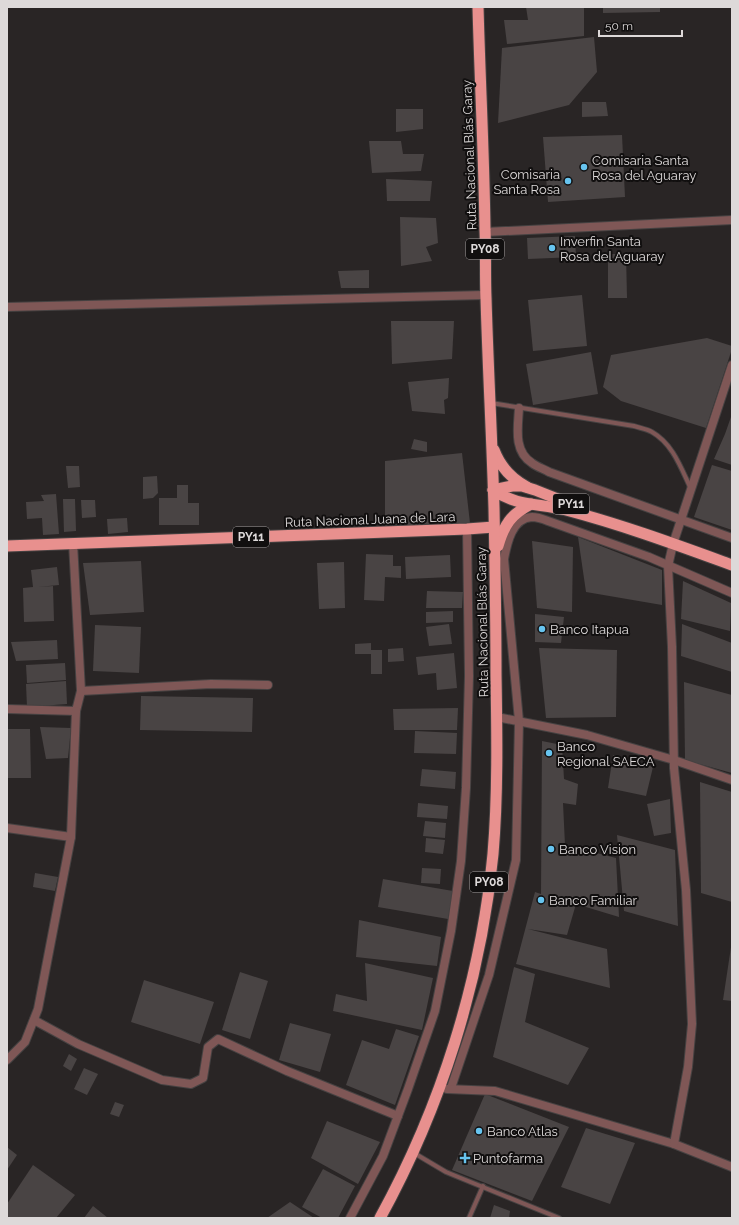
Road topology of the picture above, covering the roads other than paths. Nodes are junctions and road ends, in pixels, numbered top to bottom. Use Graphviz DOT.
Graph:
graph roads {
  1 [pos="478,7"];
  2 [pos="732,220"];
  3 [pos="485,232"];
  4 [pos="485,295"];
  5 [pos="7,307"];
  6 [pos="732,365"];
  7 [pos="491,403"];
  8 [pos="519,408"];
  9 [pos="492,445"];
  10 [pos="493,490"];
  11 [pos="535,490"];
  12 [pos="691,490"];
  13 [pos="532,504"];
  14 [pos="681,520"];
  15 [pos="494,527"];
  16 [pos="467,529"];
  17 [pos="647,535"];
  18 [pos="732,538"];
  19 [pos="73,543"];
  20 [pos="673,544"];
  21 [pos="7,546"];
  22 [pos="495,556"];
  23 [pos="732,565"];
  24 [pos="668,566"];
  25 [pos="732,593"];
  26 [pos="268,685"];
  27 [pos="81,691"];
  28 [pos="7,709"];
  29 [pos="76,711"];
  30 [pos="497,717"];
  31 [pos="519,721"];
  32 [pos="674,760"];
  33 [pos="732,780"];
  34 [pos="7,828"];
  35 [pos="71,836"];
  36 [pos="34,1020"];
  37 [pos="7,1060"];
  38 [pos="451,1088"];
  39 [pos="439,1091"];
  40 [pos="398,1116"];
  41 [pos="674,1144"];
  42 [pos="413,1153"];
  43 [pos="732,1167"];
  44 [pos="483,1186"];
  45 [pos="350,1218"];
  46 [pos="380,1218"];
  47 [pos="469,1218"];
  48 [pos="559,1218"];
  1 -- 3 [label="highway, Ruta Nacional Blás Garay / PY08"];
  2 -- 3 [label="street"];
  3 -- 4 [label="highway, Ruta Nacional Blás Garay / PY08"];
  4 -- 5 [label="street"];
  4 -- 7 [label="highway, Ruta Nacional Blás Garay / PY08"];
  6 -- 12 [label="street"];
  7 -- 8 [label="lane"];
  7 -- 9 [label="highway, Ruta Nacional Blás Garay / PY08"];
  8 -- 12 [label="lane"];
  8 -- 14 [label="street"];
  9 -- 10 [label="highway, Ruta Nacional Blás Garay / PY08"];
  9 -- 11 [label="highway"];
  10 -- 11 [label="highway, PY11"];
  10 -- 13 [label="highway, PY11"];
  10 -- 15 [label="highway, Ruta Nacional Blás Garay / PY08"];
  11 -- 17 [label="highway, PY11"];
  12 -- 14 [label="street"];
  13 -- 17 [label="highway, PY11"];
  13 -- 22 [label="highway"];
  14 -- 18 [label="street"];
  14 -- 20 [label="street"];
  15 -- 16 [label="highway, Ruta Nacional Juana de Lara / PY11"];
  15 -- 22 [label="highway, Ruta Nacional Blás Garay / PY08"];
  16 -- 19 [label="highway, Ruta Nacional Juana de Lara / PY11"];
  16 -- 40 [label="street"];
  17 -- 20 [label="highway, PY11"];
  19 -- 21 [label="highway, Ruta Nacional Juana de Lara / PY11"];
  19 -- 27 [label="street"];
  20 -- 23 [label="highway, PY11"];
  20 -- 24 [label="street"];
  22 -- 30 [label="highway, Ruta Nacional Blás Garay / PY08"];
  24 -- 25 [label="street"];
  24 -- 31 [label="street"];
  24 -- 32 [label="street"];
  26 -- 27 [label="street"];
  27 -- 29 [label="street"];
  28 -- 29 [label="street"];
  29 -- 35 [label="street"];
  30 -- 31 [label="street"];
  30 -- 39 [label="highway, Ruta Nacional Blás Garay / PY08"];
  31 -- 32 [label="street"];
  31 -- 38 [label="street"];
  32 -- 33 [label="street"];
  32 -- 41 [label="street"];
  34 -- 35 [label="street"];
  35 -- 36 [label="street"];
  36 -- 37 [label="street"];
  36 -- 40 [label="street"];
  38 -- 39 [label="street"];
  38 -- 41 [label="street"];
  39 -- 42 [label="highway, Ruta Nacional Blás Garay / PY08"];
  40 -- 45 [label="street"];
  41 -- 43 [label="street"];
  42 -- 44 [label="lane"];
  42 -- 46 [label="highway, Ruta Nacional Blás Garay / PY08"];
  44 -- 47 [label="lane"];
  44 -- 48 [label="lane"];
}
